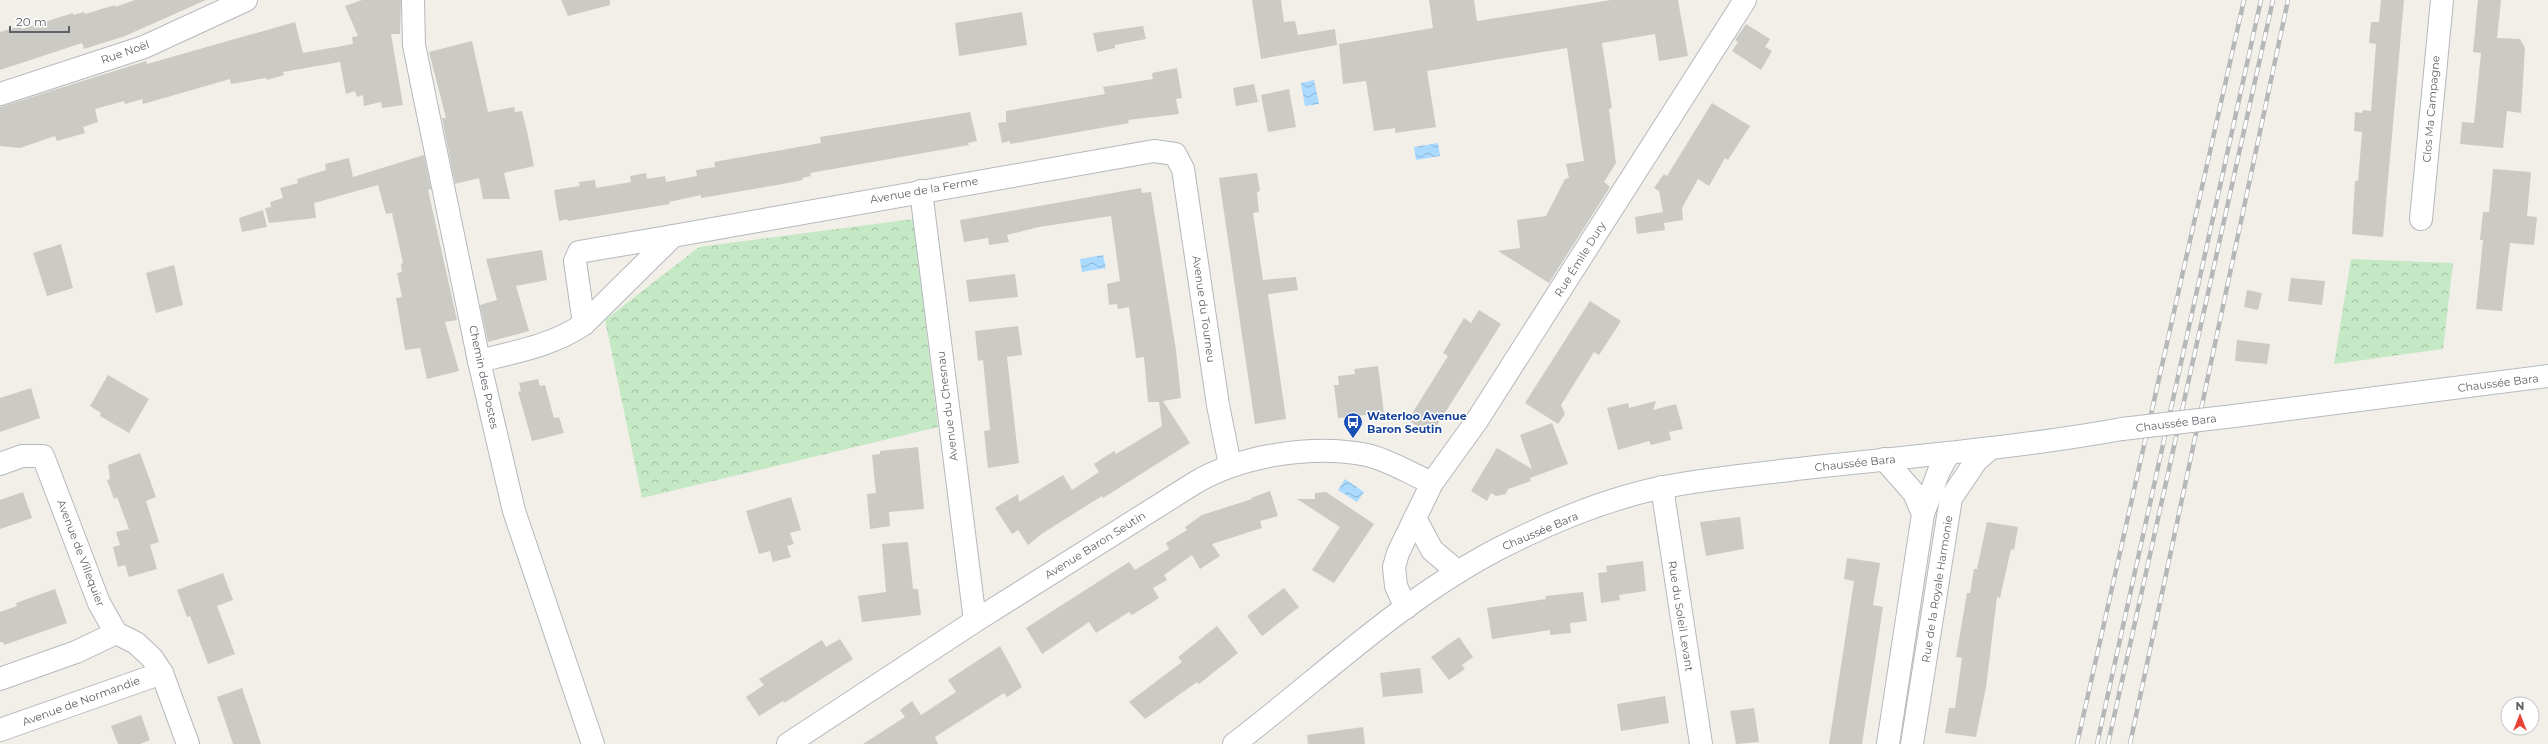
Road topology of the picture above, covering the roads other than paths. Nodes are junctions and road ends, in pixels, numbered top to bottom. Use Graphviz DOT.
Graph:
graph roads {
  1 [pos="246,0"];
  2 [pos="413,0"];
  3 [pos="1745,0"];
  4 [pos="2442,0"];
  5 [pos="0,94"];
  6 [pos="1175,154"];
  7 [pos="921,191"];
  8 [pos="2421,219"];
  9 [pos="673,236"];
  10 [pos="584,324"];
  11 [pos="480,361"];
  12 [pos="2548,376"];
  13 [pos="1990,448"];
  14 [pos="1949,453"];
  15 [pos="1884,459"];
  16 [pos="0,464"];
  17 [pos="1230,465"];
  18 [pos="1432,482"];
  19 [pos="1662,487"];
  20 [pos="1923,514"];
  21 [pos="1415,518"];
  22 [pos="1458,572"];
  23 [pos="1406,608"];
  24 [pos="975,621"];
  25 [pos="116,633"];
  26 [pos="162,673"];
  27 [pos="0,679"];
  28 [pos="0,730"];
  29 [pos="188,744"];
  30 [pos="593,744"];
  31 [pos="788,744"];
  32 [pos="1234,744"];
  33 [pos="1701,744"];
  34 [pos="1888,744"];
  35 [pos="1912,744"];
  1 -- 5 [label="street, Rue Noël"];
  2 -- 11 [label="street, Chemin des Postes"];
  3 -- 18 [label="street, Rue Émile Dury"];
  4 -- 8 [label="street, Clos Ma Campagne"];
  6 -- 7 [label="street, Avenue de la Ferme"];
  6 -- 17 [label="street, Avenue du Tourneu"];
  7 -- 9 [label="street, Avenue de la Ferme"];
  7 -- 24 [label="street, Avenue du Chesnau"];
  9 -- 10 [label="street"];
  9 -- 10 [label="street, Avenue de la Ferme"];
  10 -- 11 [label="street"];
  11 -- 30 [label="street, Chemin des Postes"];
  12 -- 13 [label="street, Chaussée Bara, bridge"];
  13 -- 14 [label="street, Chaussée Bara"];
  13 -- 35 [label="street, Rue de la Royale Harmonie"];
  14 -- 15 [label="street, Chaussée Bara"];
  14 -- 20 [label="street"];
  15 -- 19 [label="street, Chaussée Bara"];
  15 -- 20 [label="street"];
  16 -- 25 [label="street, Avenue de Villequier"];
  17 -- 18 [label="street, Avenue Baron Seutin"];
  17 -- 24 [label="street, Avenue Baron Seutin"];
  18 -- 21 [label="street, Rue Émile Dury"];
  19 -- 22 [label="street, Chaussée Bara"];
  19 -- 33 [label="street, Rue du Soleil Levant"];
  20 -- 34 [label="street"];
  21 -- 22 [label="street"];
  21 -- 23 [label="street, Rue Émile Dury"];
  22 -- 23 [label="street, Chaussée Bara"];
  23 -- 32 [label="street, Chaussée Bara"];
  24 -- 31 [label="street, Avenue Baron Seutin"];
  25 -- 26 [label="street"];
  25 -- 27 [label="street"];
  26 -- 28 [label="street, Avenue de Normandie"];
  26 -- 29 [label="street"];
}
